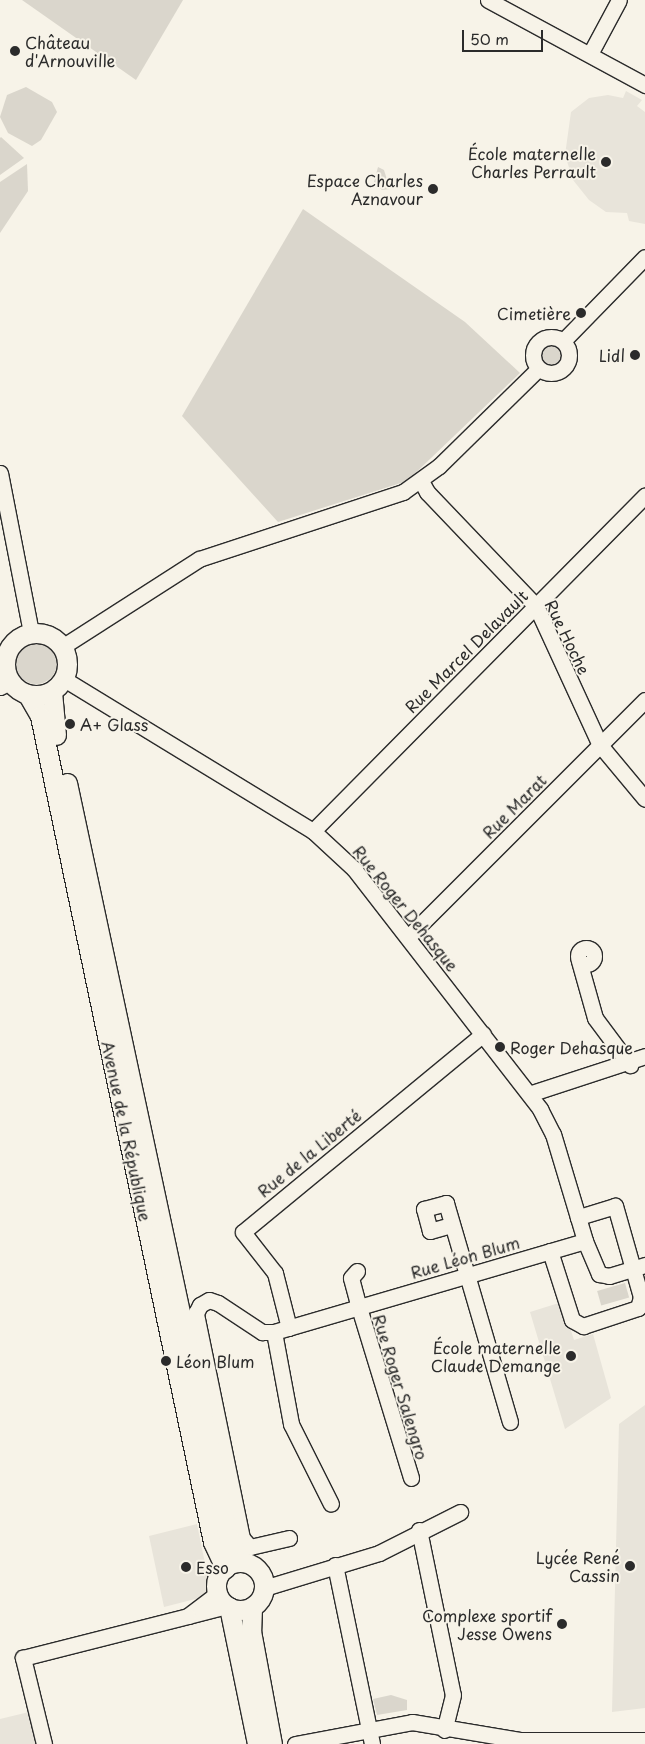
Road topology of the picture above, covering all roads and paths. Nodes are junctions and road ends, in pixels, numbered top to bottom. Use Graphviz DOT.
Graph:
graph roads {
  1 [pos="488,0"];
  2 [pos="619,0"];
  3 [pos="590,54"];
  4 [pos="645,86"];
  5 [pos="645,257"];
  6 [pos="563,341"];
  7 [pos="538,369"];
  8 [pos="0,473"];
  9 [pos="420,481"];
  10 [pos="645,496"];
  11 [pos="0,513"];
  12 [pos="536,606"];
  13 [pos="27,615"];
  14 [pos="31,633"];
  15 [pos="5,644"];
  16 [pos="62,646"];
  17 [pos="5,684"];
  18 [pos="58,685"];
  19 [pos="28,695"];
  20 [pos="645,700"];
  21 [pos="600,745"];
  22 [pos="645,799"];
  23 [pos="312,831"];
  24 [pos="408,937"];
  25 [pos="579,961"];
  26 [pos="483,1034"];
  27 [pos="645,1056"];
  28 [pos="630,1065"];
  29 [pos="529,1094"];
  30 [pos="578,1217"];
  31 [pos="451,1225"];
  32 [pos="585,1241"];
  33 [pos="550,1251"];
  34 [pos="639,1267"];
  35 [pos="357,1271"];
  36 [pos="466,1274"];
  37 [pos="358,1306"];
  38 [pos="289,1328"];
  39 [pos="274,1332"];
  40 [pos="510,1422"];
  41 [pos="411,1478"];
  42 [pos="331,1504"];
  43 [pos="460,1512"];
  44 [pos="419,1530"];
  45 [pos="289,1538"];
  46 [pos="233,1565"];
  47 [pos="335,1565"];
  48 [pos="264,1588"];
  49 [pos="225,1602"];
  50 [pos="252,1607"];
  51 [pos="369,1728"];
  52 [pos="444,1730"];
  53 [pos="645,1740"];
  54 [pos="489,1741"];
  55 [pos="44,1744"];
  56 [pos="257,1744"];
  57 [pos="272,1744"];
  58 [pos="295,1744"];
  59 [pos="372,1744"];
  1 -- 3 [label="street"];
  2 -- 3 [label="street"];
  3 -- 4 [label="street"];
  5 -- 6 [label="street"];
  6 -- 7 [label="street"];
  6 -- 7 [label="street"];
  7 -- 9 [label="street"];
  8 -- 13 [label="street"];
  9 -- 12 [label="street, Rue Hoche"];
  9 -- 16 [label="street"];
  10 -- 12 [label="street, Rue Marcel Delavault"];
  11 -- 13 [label="street"];
  12 -- 21 [label="street, Rue Hoche"];
  12 -- 23 [label="street, Rue Marcel Delavault"];
  13 -- 14 [label="street"];
  14 -- 15 [label="main road"];
  14 -- 16 [label="main road"];
  15 -- 17 [label="main road"];
  16 -- 18 [label="main road"];
  17 -- 19 [label="main road"];
  18 -- 19 [label="main road"];
  18 -- 23 [label="street, Rue Roger Dehasque"];
  18 -- 46 [label="main road, Avenue de la République"];
  19 -- 46 [label="main road, Avenue de la République"];
  20 -- 21 [label="street, Rue Marat"];
  21 -- 22 [label="street, Rue Hoche"];
  21 -- 24 [label="street, Rue Marat"];
  23 -- 24 [label="street, Rue Roger Dehasque"];
  24 -- 26 [label="street, Rue Roger Dehasque"];
  25 -- 28 [label="street"];
  26 -- 29 [label="street, Rue Roger Dehasque"];
  26 -- 38 [label="street, Rue de la Liberté"];
  27 -- 28 [label="street"];
  28 -- 29 [label="street"];
  29 -- 30 [label="street, Rue Roger Dehasque"];
  30 -- 32 [label="street, Rue Roger Dehasque"];
  30 -- 34 [label="street"];
  31 -- 36 [label="street"];
  32 -- 33 [label="street, Rue Léon Blum"];
  32 -- 34 [label="street"];
  33 -- 34 [label="street"];
  33 -- 36 [label="street, Rue Léon Blum"];
  35 -- 37 [label="street, Rue Roger Salengro"];
  36 -- 37 [label="street, Rue Léon Blum"];
  36 -- 40 [label="street"];
  37 -- 38 [label="street, Rue Léon Blum"];
  37 -- 41 [label="street, Rue Roger Salengro"];
  38 -- 39 [label="street, Rue Léon Blum"];
  39 -- 42 [label="street"];
  39 -- 45 [label="street"];
  43 -- 44 [label="street"];
  44 -- 47 [label="street"];
  44 -- 52 [label="street"];
  46 -- 48 [label="main road"];
  46 -- 49 [label="main road"];
  47 -- 48 [label="street"];
  47 -- 51 [label="street"];
  48 -- 50 [label="main road"];
  49 -- 50 [label="main road"];
  49 -- 55 [label="street"];
  49 -- 56 [label="main road"];
  50 -- 57 [label="main road"];
  51 -- 52 [label="street"];
  51 -- 58 [label="street"];
  51 -- 59 [label="street"];
  52 -- 54 [label="street"];
  53 -- 54 [label="street"];
}
